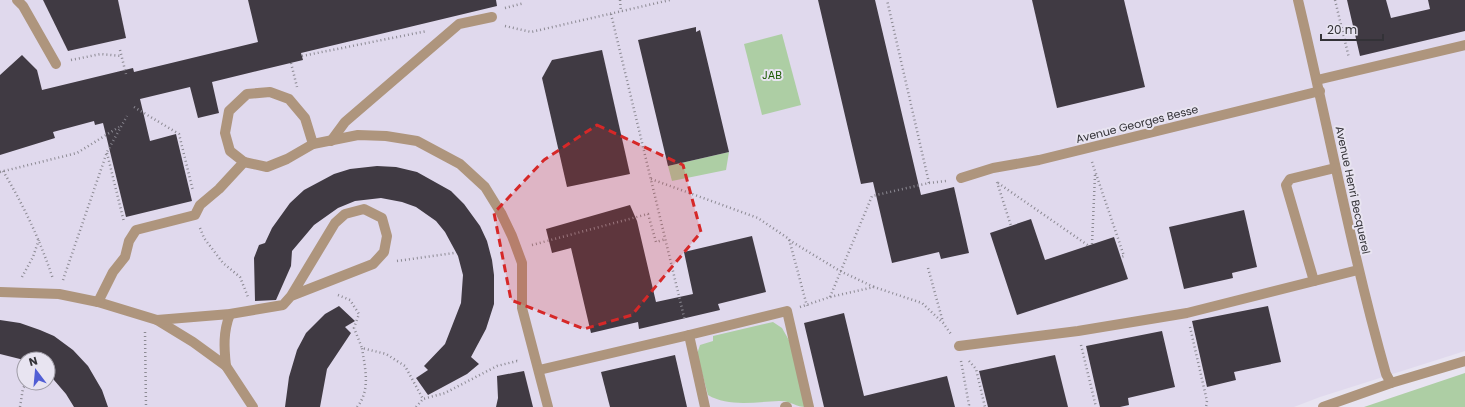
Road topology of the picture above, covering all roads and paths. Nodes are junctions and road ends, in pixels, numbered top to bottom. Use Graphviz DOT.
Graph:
graph roads {
  1 [pos="17,0"];
  2 [pos="620,0"];
  3 [pos="670,0"];
  4 [pos="887,0"];
  5 [pos="1298,0"];
  6 [pos="1336,0"];
  7 [pos="524,3"];
  8 [pos="621,12"];
  9 [pos="495,13"];
  10 [pos="611,14"];
  11 [pos="429,30"];
  12 [pos="1465,45"];
  13 [pos="120,50"];
  14 [pos="121,56"];
  15 [pos="302,56"];
  16 [pos="68,58"];
  17 [pos="56,64"];
  18 [pos="1352,72"];
  19 [pos="126,74"];
  20 [pos="1317,80"];
  21 [pos="1320,91"];
  22 [pos="134,107"];
  23 [pos="128,116"];
  24 [pos="120,127"];
  25 [pos="331,141"];
  26 [pos="313,144"];
  27 [pos="1089,148"];
  28 [pos="107,152"];
  29 [pos="244,162"];
  30 [pos="994,168"];
  31 [pos="1335,168"];
  32 [pos="1,171"];
  33 [pos="1095,173"];
  34 [pos="960,178"];
  35 [pos="651,179"];
  36 [pos="997,183"];
  37 [pos="196,212"];
  38 [pos="1010,226"];
  39 [pos="40,239"];
  40 [pos="666,239"];
  41 [pos="789,239"];
  42 [pos="129,241"];
  43 [pos="526,247"];
  44 [pos="454,253"];
  45 [pos="1121,257"];
  46 [pos="373,264"];
  47 [pos="928,268"];
  48 [pos="1358,270"];
  49 [pos="840,271"];
  50 [pos="1314,281"];
  51 [pos="874,287"];
  52 [pos="4,291"];
  53 [pos="59,294"];
  54 [pos="336,294"];
  55 [pos="291,296"];
  56 [pos="830,297"];
  57 [pos="98,302"];
  58 [pos="253,310"];
  59 [pos="1187,313"];
  60 [pos="230,314"];
  61 [pos="145,318"];
  62 [pos="157,320"];
  63 [pos="943,323"];
  64 [pos="1078,331"];
  65 [pos="689,335"];
  66 [pos="959,346"];
  67 [pos="362,348"];
  68 [pos="1465,361"];
  69 [pos="226,366"];
  70 [pos="539,370"];
  71 [pos="1391,383"];
  72 [pos="23,391"];
  73 [pos="423,399"];
  74 [pos="20,407"];
  75 [pos="146,407"];
  76 [pos="253,407"];
  77 [pos="357,407"];
  78 [pos="416,407"];
  79 [pos="548,407"];
  80 [pos="705,407"];
  81 [pos="810,407"];
  82 [pos="968,407"];
  83 [pos="985,407"];
  84 [pos="1096,407"];
  85 [pos="1206,407"];
  86 [pos="1324,407"];
  1 -- 17 [label="street"];
  2 -- 8 [label="path"];
  3 -- 8 [label="path"];
  4 -- 49 [label="path"];
  5 -- 20 [label="street, Avenue Henri Becquerel"];
  6 -- 18 [label="path"];
  7 -- 9 [label="path"];
  8 -- 10 [label="path"];
  9 -- 10 [label="path"];
  9 -- 25 [label="street"];
  10 -- 35 [label="path"];
  11 -- 15 [label="path"];
  12 -- 18 [label="street"];
  13 -- 14 [label="path"];
  14 -- 16 [label="path"];
  14 -- 19 [label="path"];
  18 -- 20 [label="street"];
  20 -- 21 [label="street, Avenue Henri Becquerel"];
  21 -- 27 [label="street, Avenue Georges Besse"];
  21 -- 31 [label="street, Avenue Henri Becquerel"];
  22 -- 37 [label="path"];
  23 -- 24 [label="path"];
  24 -- 28 [label="path"];
  24 -- 32 [label="path"];
  25 -- 26 [label="street"];
  25 -- 70 [label="street"];
  26 -- 29 [label="street"];
  26 -- 29 [label="street"];
  27 -- 30 [label="street, Avenue Georges Besse"];
  27 -- 33 [label="path"];
  28 -- 42 [label="path"];
  28 -- 53 [label="path"];
  29 -- 37 [label="street"];
  30 -- 34 [label="street, Avenue Georges Besse"];
  30 -- 36 [label="path"];
  31 -- 48 [label="street, Avenue Henri Becquerel"];
  31 -- 50 [label="street"];
  32 -- 39 [label="path"];
  33 -- 36 [label="path"];
  33 -- 45 [label="path"];
  35 -- 40 [label="path"];
  35 -- 41 [label="path"];
  36 -- 38 [label="path"];
  37 -- 42 [label="street"];
  37 -- 58 [label="path"];
  39 -- 52 [label="path"];
  39 -- 53 [label="path"];
  40 -- 43 [label="path"];
  40 -- 65 [label="path"];
  41 -- 49 [label="path"];
  41 -- 56 [label="path"];
  42 -- 57 [label="street"];
  44 -- 46 [label="path"];
  46 -- 55 [label="street"];
  46 -- 55 [label="street"];
  47 -- 63 [label="path"];
  48 -- 50 [label="street"];
  48 -- 71 [label="street, Avenue Henri Becquerel"];
  49 -- 51 [label="path"];
  49 -- 56 [label="path"];
  50 -- 59 [label="street"];
  51 -- 56 [label="path"];
  51 -- 63 [label="path"];
  52 -- 53 [label="street"];
  53 -- 57 [label="street"];
  54 -- 67 [label="path"];
  55 -- 58 [label="street"];
  57 -- 61 [label="street"];
  58 -- 60 [label="street"];
  59 -- 64 [label="street"];
  59 -- 85 [label="path"];
  60 -- 62 [label="street"];
  60 -- 69 [label="street"];
  61 -- 62 [label="street"];
  61 -- 75 [label="path"];
  62 -- 69 [label="street"];
  63 -- 66 [label="path"];
  64 -- 66 [label="street"];
  64 -- 84 [label="path"];
  65 -- 70 [label="street"];
  65 -- 80 [label="street"];
  65 -- 81 [label="street"];
  66 -- 82 [label="path"];
  66 -- 83 [label="path"];
  67 -- 73 [label="path"];
  67 -- 77 [label="path"];
  68 -- 71 [label="street"];
  69 -- 76 [label="street"];
  70 -- 73 [label="path"];
  70 -- 79 [label="street"];
  71 -- 86 [label="street"];
  72 -- 74 [label="path"];
  73 -- 78 [label="path"];
}
